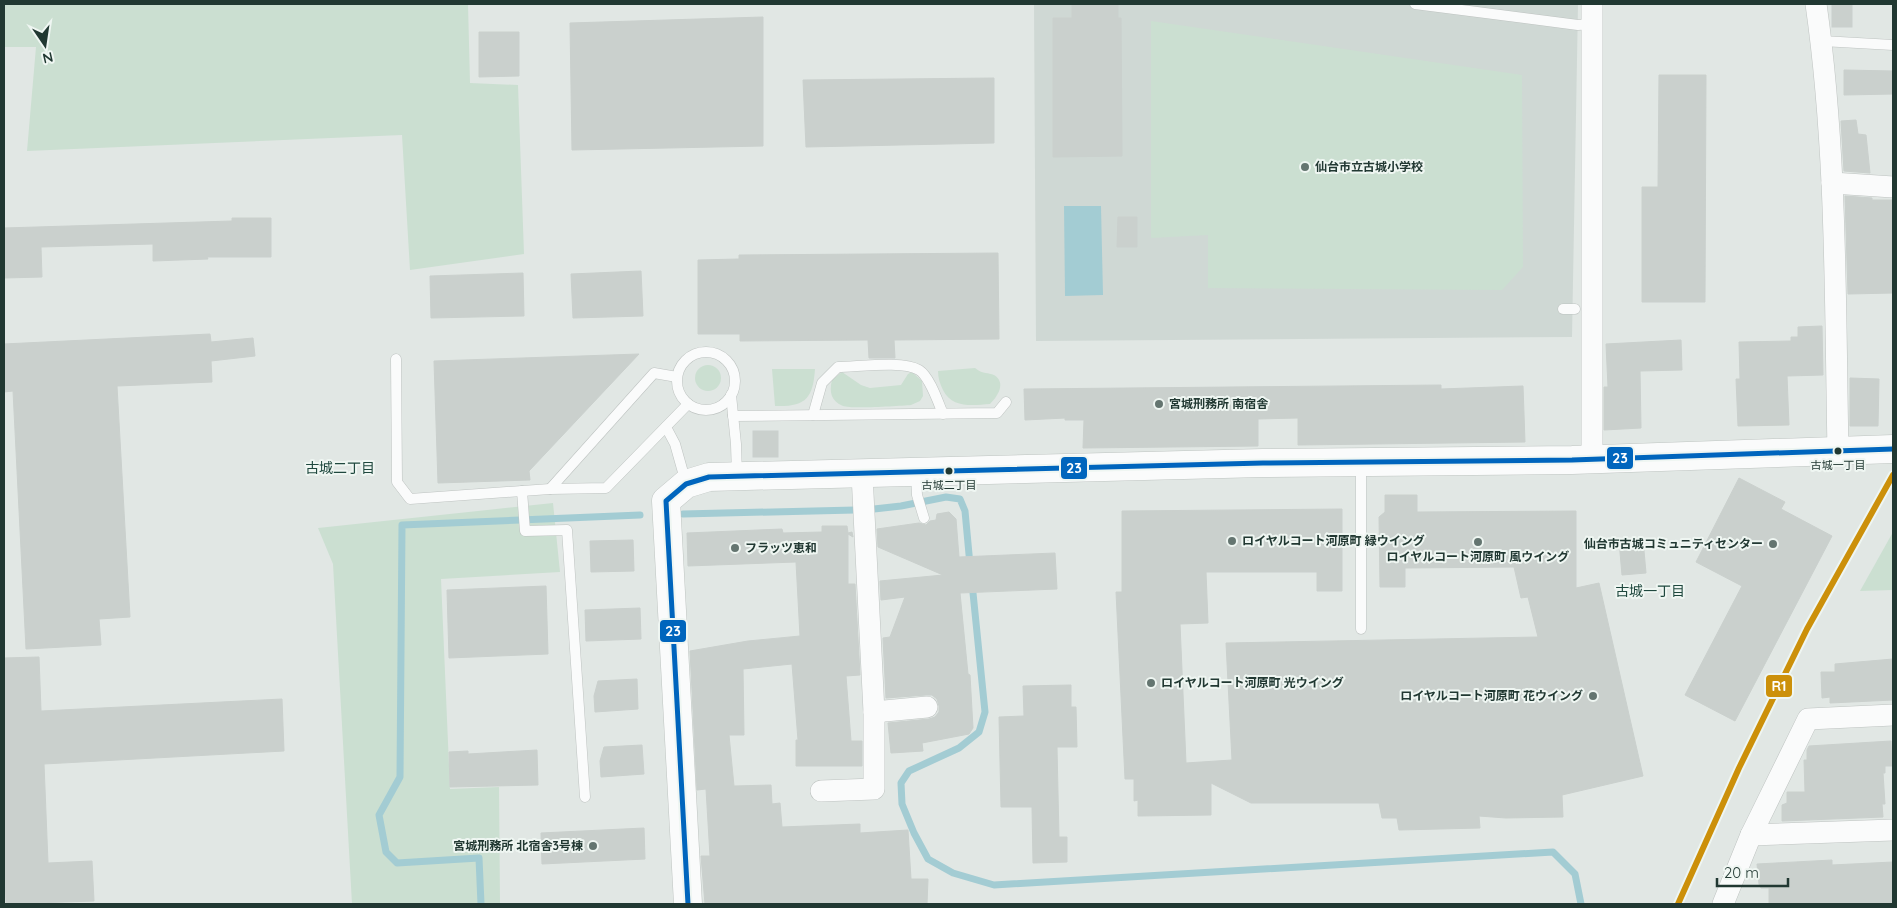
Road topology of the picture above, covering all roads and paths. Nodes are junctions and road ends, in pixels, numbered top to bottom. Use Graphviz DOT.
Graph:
graph roads {
  1 [pos="1415,4"];
  2 [pos="1816,4"];
  3 [pos="1592,14"];
  4 [pos="1822,41"];
  5 [pos="1893,45"];
  6 [pos="1832,183"];
  7 [pos="1893,187"];
  8 [pos="1563,309"];
  9 [pos="1575,309"];
  10 [pos="396,359"];
  11 [pos="677,377"];
  12 [pos="731,395"];
  13 [pos="1006,402"];
  14 [pos="688,404"];
  15 [pos="943,414"];
  16 [pos="813,415"];
  17 [pos="733,416"];
  18 [pos="666,427"];
  19 [pos="1893,449"];
  20 [pos="1838,451"];
  21 [pos="1592,460"];
  22 [pos="1361,462"];
  23 [pos="862,474"];
  24 [pos="737,477"];
  25 [pos="686,484"];
  26 [pos="916,484"];
  27 [pos="550,489"];
  28 [pos="522,491"];
  29 [pos="923,514"];
  30 [pos="1361,629"];
  31 [pos="927,707"];
  32 [pos="874,712"];
  33 [pos="1893,715"];
  34 [pos="821,791"];
  35 [pos="584,797"];
  36 [pos="1893,830"];
  37 [pos="1751,835"];
  38 [pos="688,904"];
  39 [pos="1723,904"];
  1 -- 3 [label="lane"];
  2 -- 4 [label="street"];
  3 -- 21 [label="street"];
  4 -- 5 [label="lane"];
  4 -- 6 [label="street"];
  6 -- 7 [label="street"];
  6 -- 20 [label="street"];
  8 -- 9 [label="lane"];
  10 -- 28 [label="lane"];
  11 -- 12 [label="lane"];
  11 -- 14 [label="lane"];
  11 -- 27 [label="lane"];
  12 -- 14 [label="lane"];
  12 -- 17 [label="lane"];
  13 -- 15 [label="lane"];
  14 -- 18 [label="lane"];
  15 -- 16 [label="lane"];
  15 -- 16 [label="lane"];
  16 -- 17 [label="lane"];
  17 -- 24 [label="lane"];
  18 -- 25 [label="lane"];
  18 -- 27 [label="lane"];
  19 -- 20 [label="street"];
  20 -- 21 [label="street"];
  21 -- 22 [label="street"];
  22 -- 26 [label="street"];
  22 -- 30 [label="lane"];
  23 -- 24 [label="street"];
  23 -- 26 [label="street"];
  23 -- 32 [label="street"];
  24 -- 25 [label="street"];
  25 -- 38 [label="street"];
  26 -- 29 [label="lane"];
  27 -- 28 [label="lane"];
  28 -- 35 [label="lane"];
  31 -- 32 [label="street"];
  32 -- 34 [label="street"];
  33 -- 37 [label="street"];
  36 -- 37 [label="street"];
  37 -- 39 [label="street"];
}
